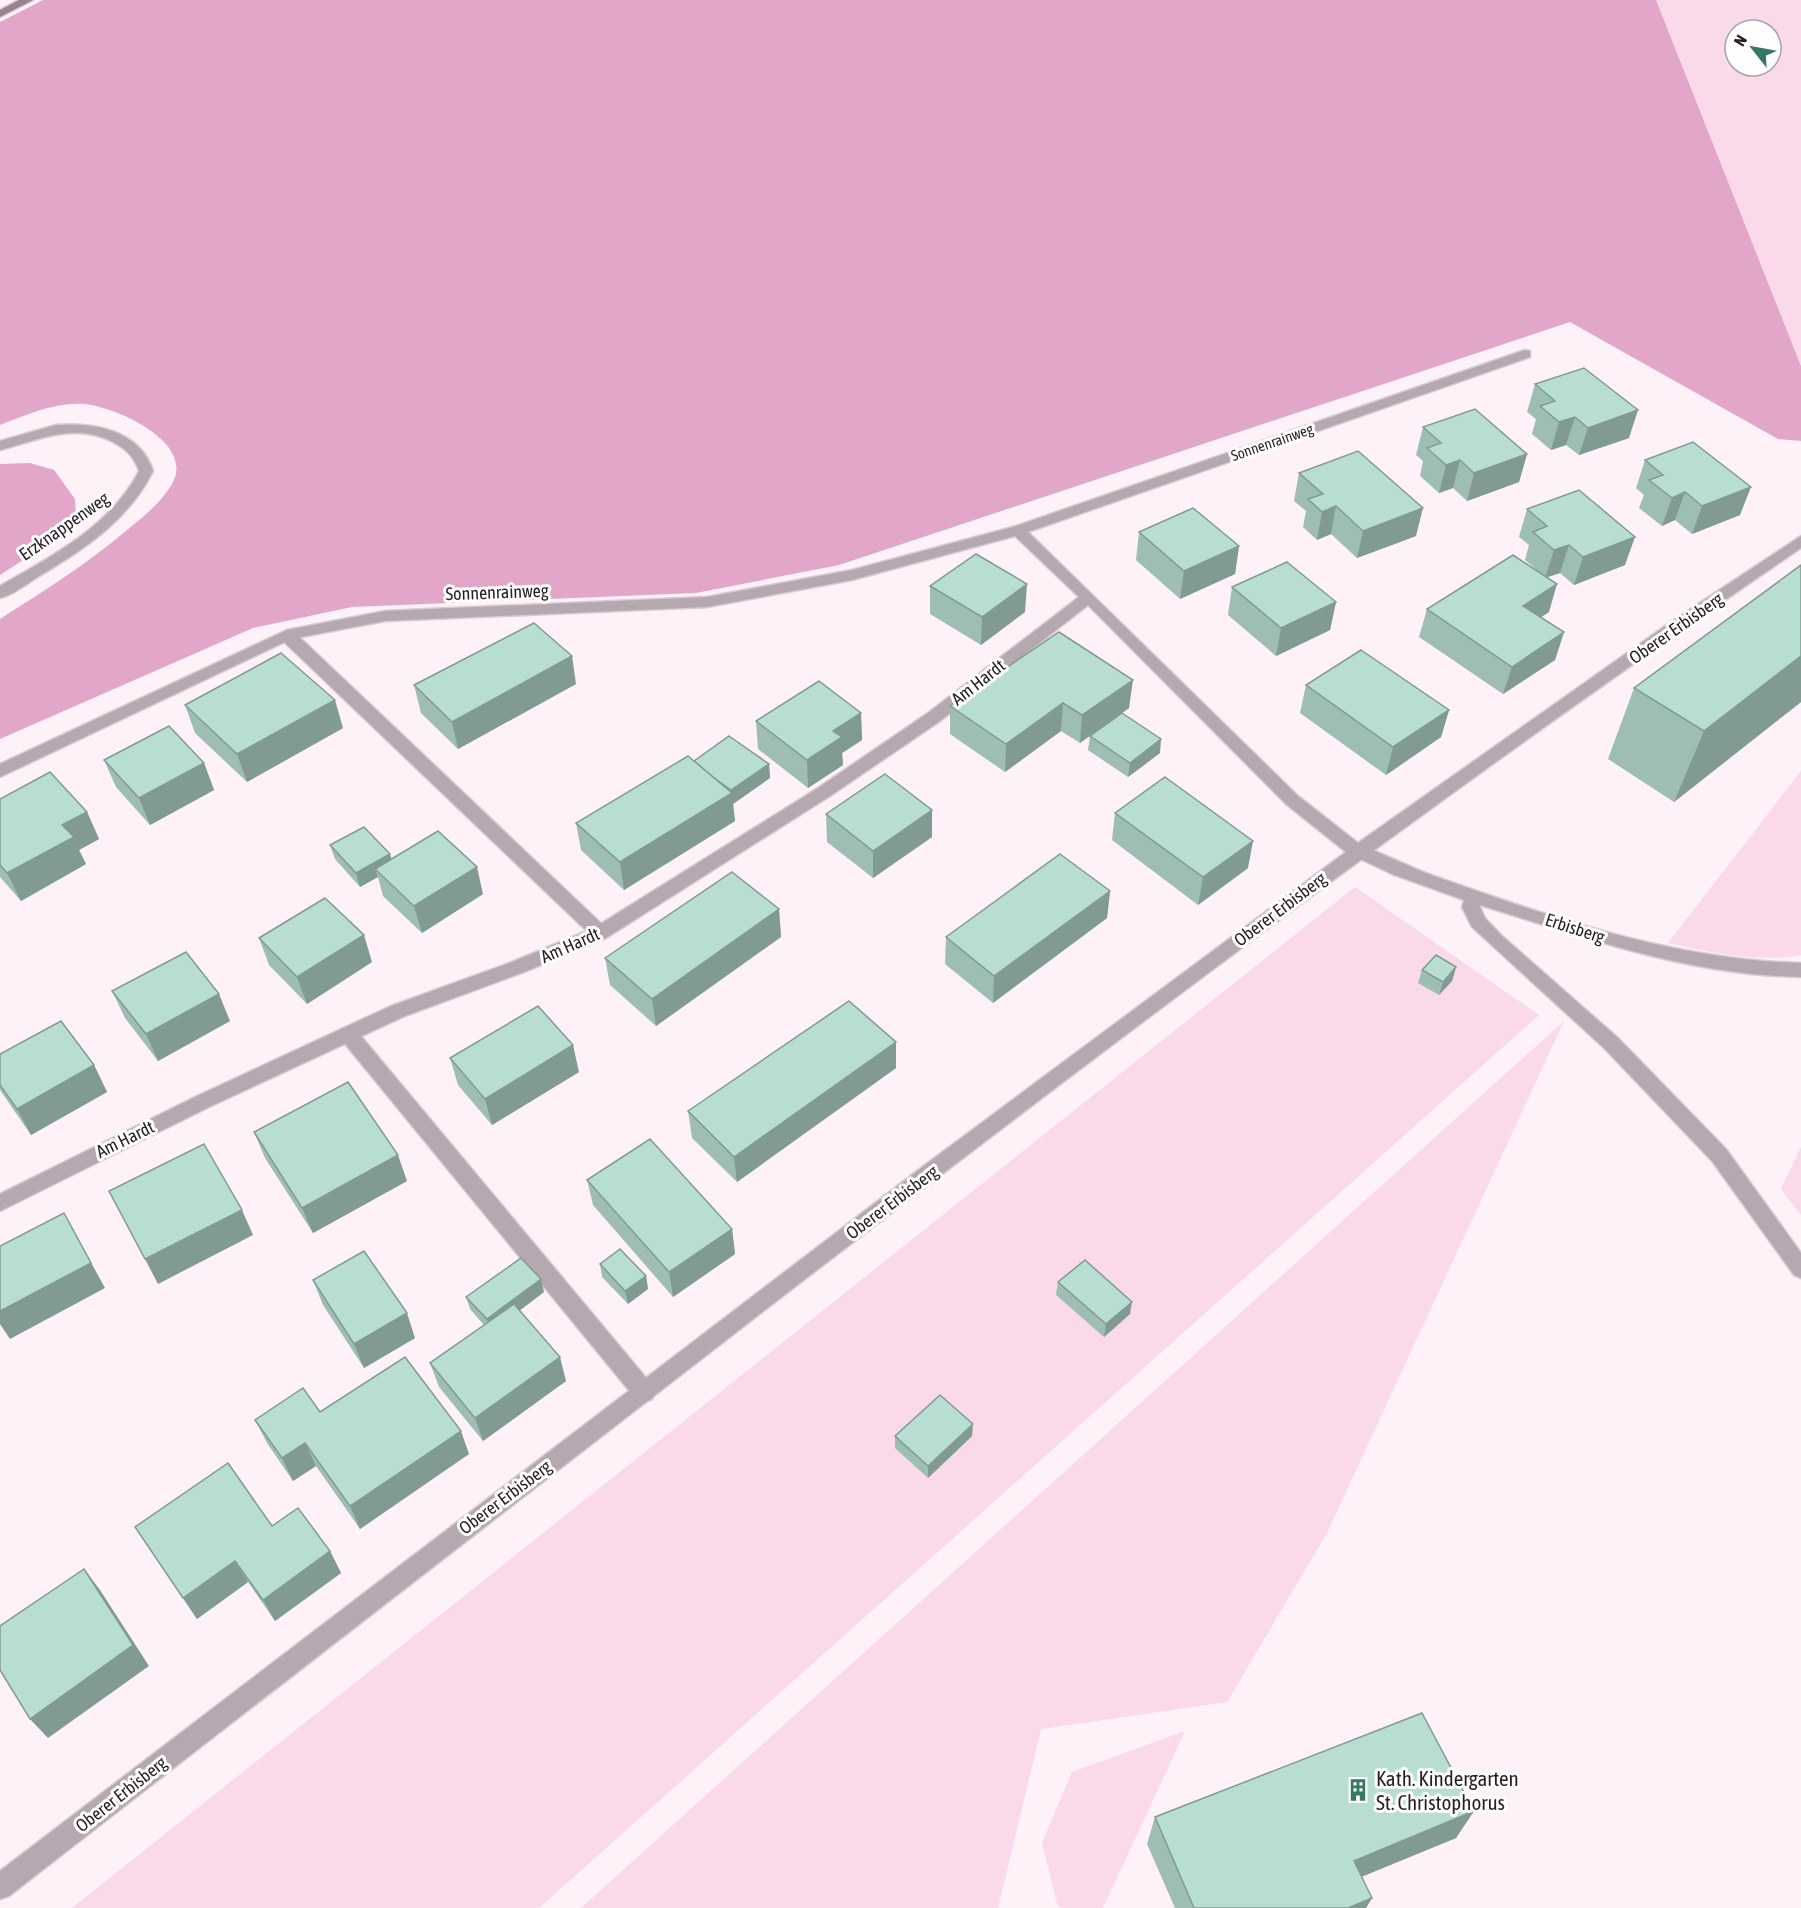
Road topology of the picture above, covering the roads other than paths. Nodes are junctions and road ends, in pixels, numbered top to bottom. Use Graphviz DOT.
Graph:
graph roads {
  1 [pos="28,0"];
  2 [pos="0,14"];
  3 [pos="1525,354"];
  4 [pos="0,446"];
  5 [pos="1018,530"];
  6 [pos="1801,541"];
  7 [pos="0,593"];
  8 [pos="1089,597"];
  9 [pos="287,635"];
  10 [pos="0,771"];
  11 [pos="1358,851"];
  12 [pos="1474,896"];
  13 [pos="600,933"];
  14 [pos="1801,970"];
  15 [pos="348,1034"];
  16 [pos="0,1203"];
  17 [pos="1801,1269"];
  18 [pos="644,1392"];
  19 [pos="0,1887"];
  1 -- 2 [label="main road"];
  3 -- 5 [label="street, Sonnenrainweg"];
  4 -- 7 [label="street, Erzknappenweg"];
  5 -- 8 [label="street"];
  5 -- 9 [label="street, Sonnenrainweg"];
  6 -- 11 [label="street, Oberer Erbisberg"];
  8 -- 11 [label="street"];
  8 -- 13 [label="street, Am Hardt"];
  9 -- 10 [label="street, Sonnenrainweg"];
  9 -- 13 [label="street"];
  11 -- 12 [label="street, Erbisberg"];
  11 -- 18 [label="street, Oberer Erbisberg"];
  12 -- 14 [label="street, Erbisberg"];
  12 -- 17 [label="street"];
  13 -- 15 [label="street, Am Hardt"];
  15 -- 16 [label="street, Am Hardt"];
  15 -- 18 [label="street"];
  18 -- 19 [label="street, Oberer Erbisberg"];
}
